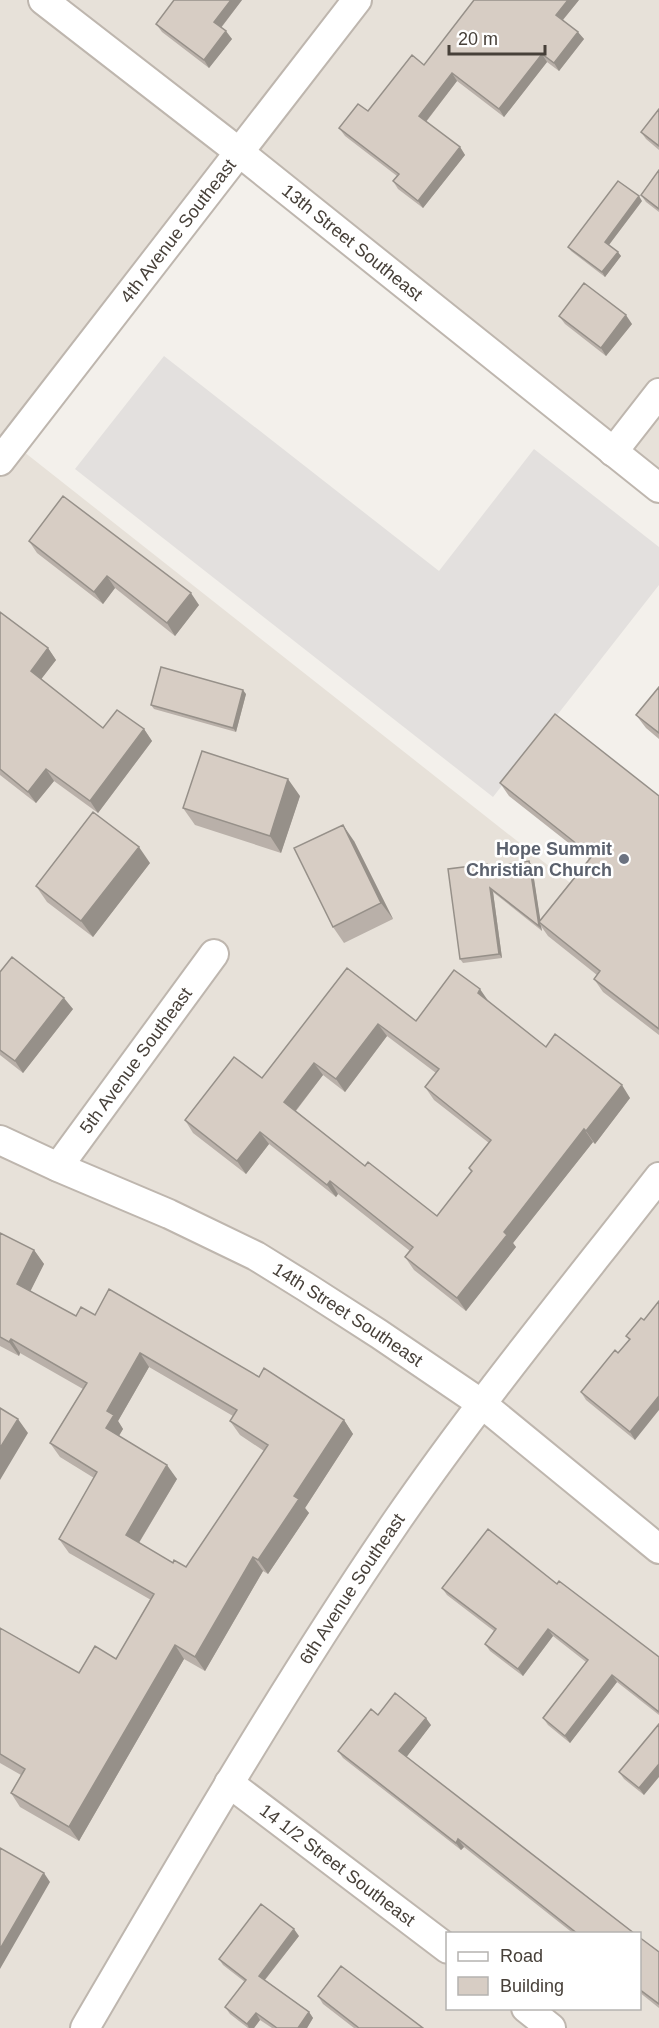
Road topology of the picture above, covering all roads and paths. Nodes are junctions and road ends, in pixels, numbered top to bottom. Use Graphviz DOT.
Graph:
graph roads {
  1 [pos="43,0"];
  2 [pos="357,0"];
  3 [pos="239,152"];
  4 [pos="659,393"];
  5 [pos="613,452"];
  6 [pos="0,461"];
  7 [pos="659,488"];
  8 [pos="214,954"];
  9 [pos="0,1140"];
  10 [pos="58,1167"];
  11 [pos="659,1177"];
  12 [pos="482,1404"];
  13 [pos="659,1549"];
  14 [pos="229,1783"];
  15 [pos="446,1948"];
  16 [pos="528,2010"];
  17 [pos="85,2028"];
  18 [pos="551,2028"];
  1 -- 3 [label="street, 13th Street Southeast"];
  2 -- 3 [label="street, 4th Avenue Southeast"];
  3 -- 5 [label="street, 13th Street Southeast"];
  3 -- 6 [label="street, 4th Avenue Southeast"];
  4 -- 5 [label="street"];
  5 -- 7 [label="street, 13th Street Southeast"];
  8 -- 10 [label="street, 5th Avenue Southeast"];
  9 -- 10 [label="street, 14th Street Southeast"];
  10 -- 12 [label="street, 14th Street Southeast"];
  11 -- 12 [label="street, 6th Avenue Southeast"];
  12 -- 13 [label="street, 14th Street Southeast"];
  12 -- 14 [label="street, 6th Avenue Southeast"];
  14 -- 15 [label="street, 14 1/2 Street Southeast"];
  14 -- 17 [label="street, 6th Avenue Southeast"];
  16 -- 18 [label="street"];
}
